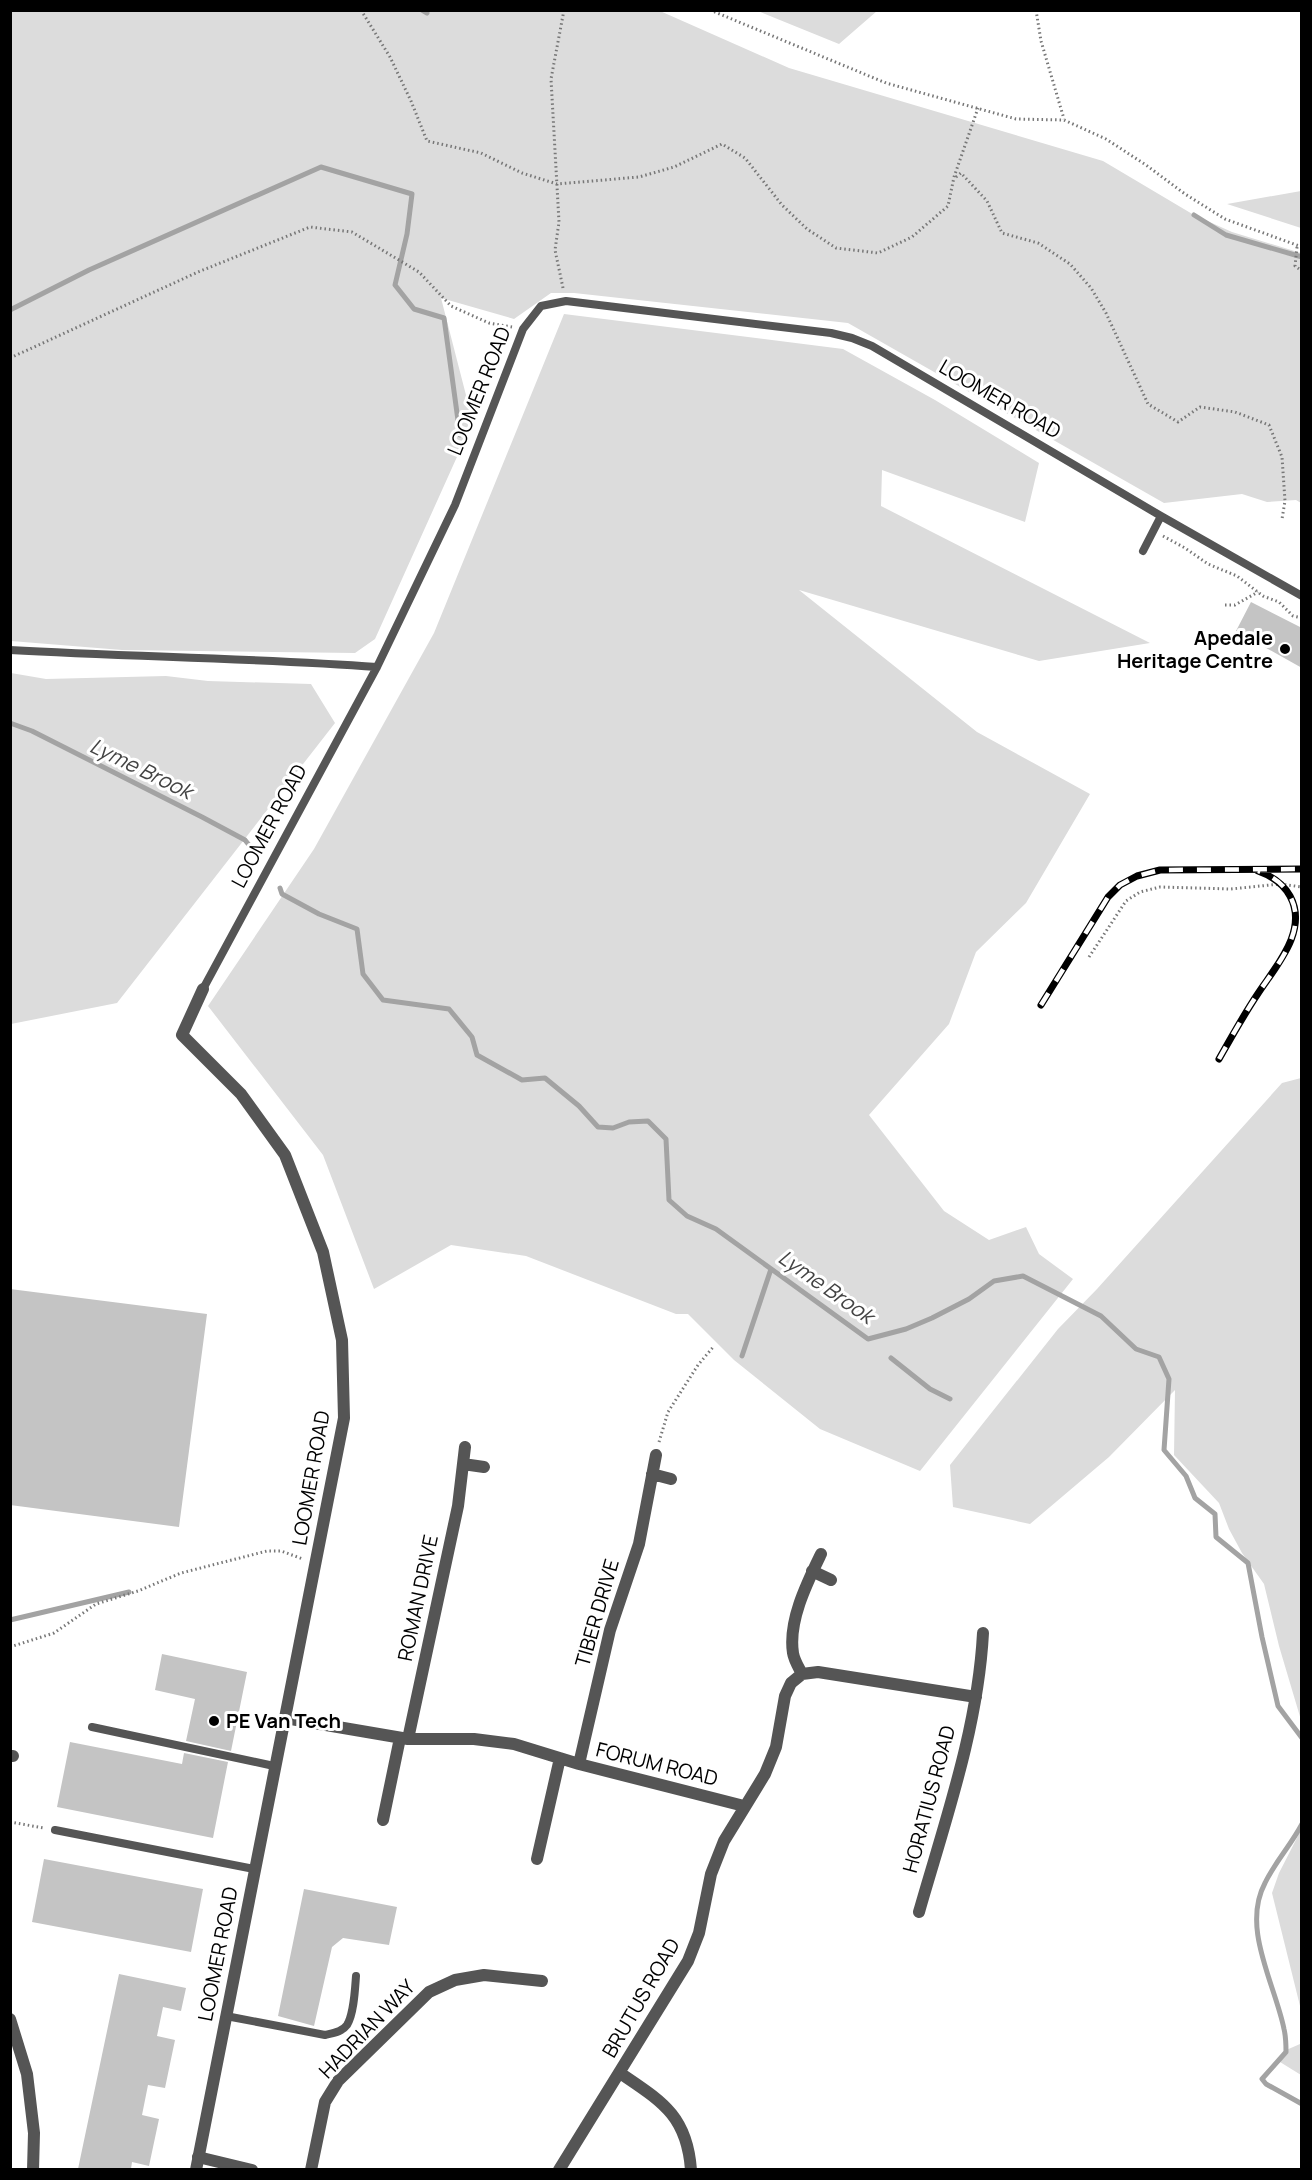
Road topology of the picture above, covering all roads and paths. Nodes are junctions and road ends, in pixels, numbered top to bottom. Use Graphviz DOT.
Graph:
graph roads {
  1 [pos="361,10"];
  2 [pos="564,10"];
  3 [pos="710,10"];
  4 [pos="1036,10"];
  5 [pos="978,108"];
  6 [pos="1064,120"];
  7 [pos="954,177"];
  8 [pos="557,184"];
  9 [pos="1299,246"];
  10 [pos="1302,271"];
  11 [pos="566,301"];
  12 [pos="523,329"];
  13 [pos="10,358"];
  14 [pos="1161,516"];
  15 [pos="1282,519"];
  16 [pos="1153,531"];
  17 [pos="1143,551"];
  18 [pos="1258,592"];
  19 [pos="1302,596"];
  20 [pos="1225,605"];
  21 [pos="1302,618"];
  22 [pos="10,650"];
  23 [pos="377,667"];
  24 [pos="1302,887"];
  25 [pos="1089,957"];
  26 [pos="203,989"];
  27 [pos="714,1346"];
  28 [pos="465,1447"];
  29 [pos="656,1455"];
  30 [pos="463,1464"];
  31 [pos="484,1467"];
  32 [pos="652,1474"];
  33 [pos="671,1479"];
  34 [pos="821,1554"];
  35 [pos="316,1563"];
  36 [pos="812,1572"];
  37 [pos="831,1580"];
  38 [pos="983,1633"];
  39 [pos="10,1647"];
  40 [pos="802,1674"];
  41 [pos="976,1697"];
  42 [pos="285,1718"];
  43 [pos="92,1727"];
  44 [pos="404,1738"];
  45 [pos="560,1758"];
  46 [pos="579,1764"];
  47 [pos="274,1766"];
  48 [pos="744,1806"];
  49 [pos="383,1820"];
  50 [pos="10,1822"];
  51 [pos="55,1830"];
  52 [pos="537,1859"];
  53 [pos="254,1869"];
  54 [pos="919,1912"];
  55 [pos="356,1976"];
  56 [pos="542,1981"];
  57 [pos="226,2016"];
  58 [pos="10,2019"];
  59 [pos="620,2073"];
  60 [pos="197,2163"];
  61 [pos="33,2169"];
  62 [pos="252,2169"];
  63 [pos="311,2169"];
  64 [pos="559,2169"];
  65 [pos="691,2169"];
  1 -- 8 [label="path"];
  2 -- 8 [label="path"];
  3 -- 5 [label="path"];
  4 -- 6 [label="path"];
  5 -- 6 [label="path"];
  5 -- 7 [label="path"];
  6 -- 9 [label="path"];
  7 -- 8 [label="path"];
  7 -- 15 [label="path"];
  8 -- 11 [label="path"];
  9 -- 10 [label="path"];
  11 -- 12 [label="lane, LOOMER ROAD"];
  11 -- 14 [label="lane, LOOMER ROAD"];
  12 -- 13 [label="path"];
  12 -- 23 [label="lane, LOOMER ROAD"];
  14 -- 16 [label="lane"];
  14 -- 19 [label="lane, LOOMER ROAD"];
  16 -- 17 [label="lane"];
  16 -- 18 [label="path"];
  18 -- 20 [label="path"];
  18 -- 21 [label="path"];
  22 -- 23 [label="lane"];
  23 -- 26 [label="lane, LOOMER ROAD"];
  24 -- 25 [label="path"];
  26 -- 35 [label="street, LOOMER ROAD"];
  27 -- 29 [label="path"];
  28 -- 30 [label="street, ROMAN DRIVE"];
  29 -- 32 [label="street, TIBER DRIVE"];
  30 -- 31 [label="street"];
  30 -- 44 [label="street, ROMAN DRIVE"];
  32 -- 33 [label="street"];
  32 -- 46 [label="street, TIBER DRIVE"];
  34 -- 36 [label="street"];
  35 -- 39 [label="path"];
  35 -- 42 [label="street, LOOMER ROAD"];
  36 -- 37 [label="street"];
  36 -- 40 [label="street"];
  38 -- 41 [label="street, HORATIUS ROAD"];
  40 -- 41 [label="street"];
  40 -- 48 [label="street, BRUTUS ROAD"];
  41 -- 54 [label="street, HORATIUS ROAD"];
  42 -- 44 [label="street, FORUM ROAD"];
  42 -- 47 [label="street, LOOMER ROAD"];
  43 -- 47 [label="lane"];
  44 -- 45 [label="street, FORUM ROAD"];
  44 -- 49 [label="street"];
  45 -- 46 [label="street, FORUM ROAD"];
  45 -- 52 [label="street"];
  46 -- 48 [label="street, FORUM ROAD"];
  47 -- 53 [label="street, LOOMER ROAD"];
  48 -- 59 [label="street, BRUTUS ROAD"];
  50 -- 51 [label="path"];
  51 -- 53 [label="lane"];
  53 -- 57 [label="street, LOOMER ROAD"];
  55 -- 57 [label="lane"];
  56 -- 63 [label="street, HADRIAN WAY"];
  57 -- 60 [label="street, LOOMER ROAD"];
  58 -- 61 [label="street"];
  59 -- 64 [label="street, BRUTUS ROAD"];
  59 -- 65 [label="street"];
  60 -- 62 [label="street"];
}
